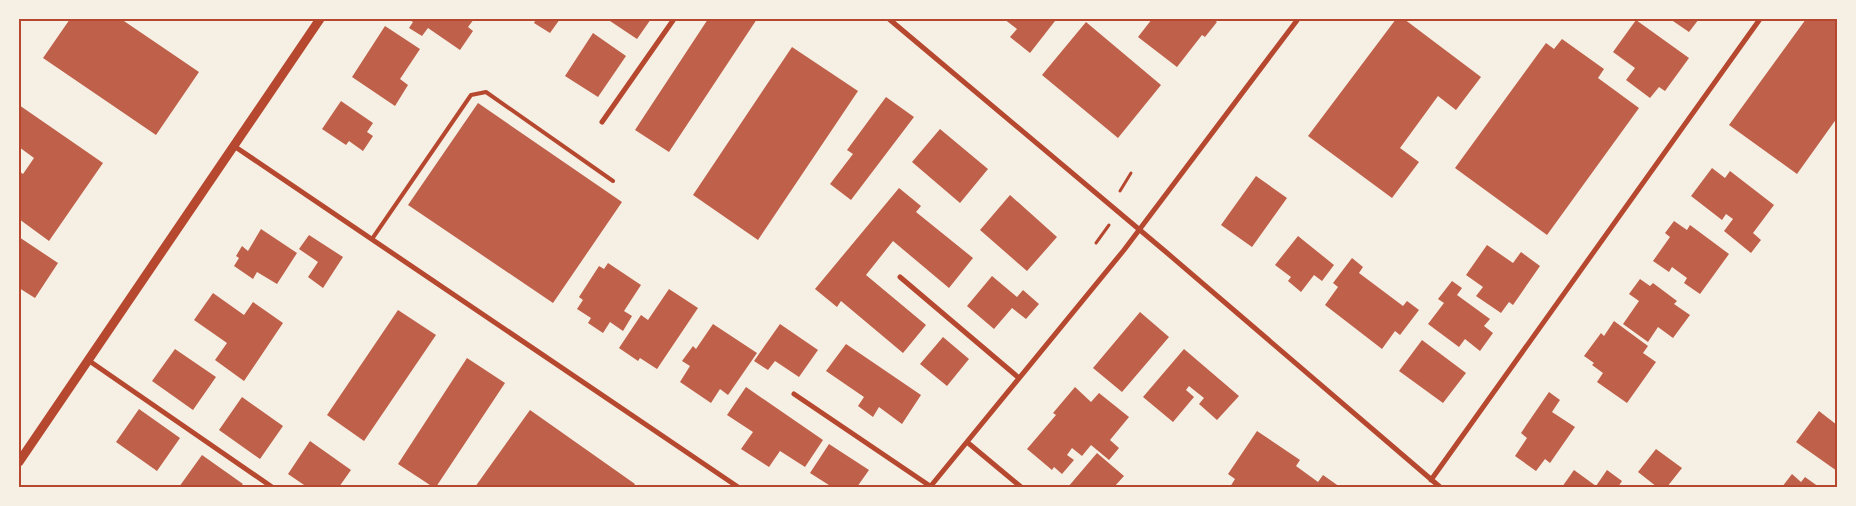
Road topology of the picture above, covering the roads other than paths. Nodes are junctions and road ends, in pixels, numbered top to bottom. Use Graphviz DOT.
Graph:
graph roads {
  1 [pos="320,19"];
  2 [pos="674,19"];
  3 [pos="889,19"];
  4 [pos="1298,19"];
  5 [pos="1760,19"];
  6 [pos="602,122"];
  7 [pos="234,146"];
  8 [pos="613,181"];
  9 [pos="1139,231"];
  10 [pos="372,239"];
  11 [pos="900,277"];
  12 [pos="88,360"];
  13 [pos="1019,378"];
  14 [pos="794,394"];
  15 [pos="967,442"];
  16 [pos="19,462"];
  17 [pos="1431,480"];
  18 [pos="272,487"];
  19 [pos="738,487"];
  20 [pos="930,487"];
  21 [pos="1021,487"];
  22 [pos="1440,487"];
  1 -- 7 [label="street"];
  2 -- 6 [label="street"];
  3 -- 9 [label="street"];
  4 -- 9 [label="street"];
  5 -- 17 [label="street"];
  7 -- 10 [label="street"];
  7 -- 12 [label="street"];
  8 -- 10 [label="lane"];
  9 -- 13 [label="street"];
  9 -- 17 [label="street"];
  10 -- 19 [label="street"];
  11 -- 13 [label="street"];
  12 -- 16 [label="street"];
  12 -- 18 [label="street"];
  13 -- 15 [label="street"];
  14 -- 20 [label="street"];
  15 -- 20 [label="street"];
  15 -- 21 [label="street"];
  17 -- 22 [label="street"];
}
